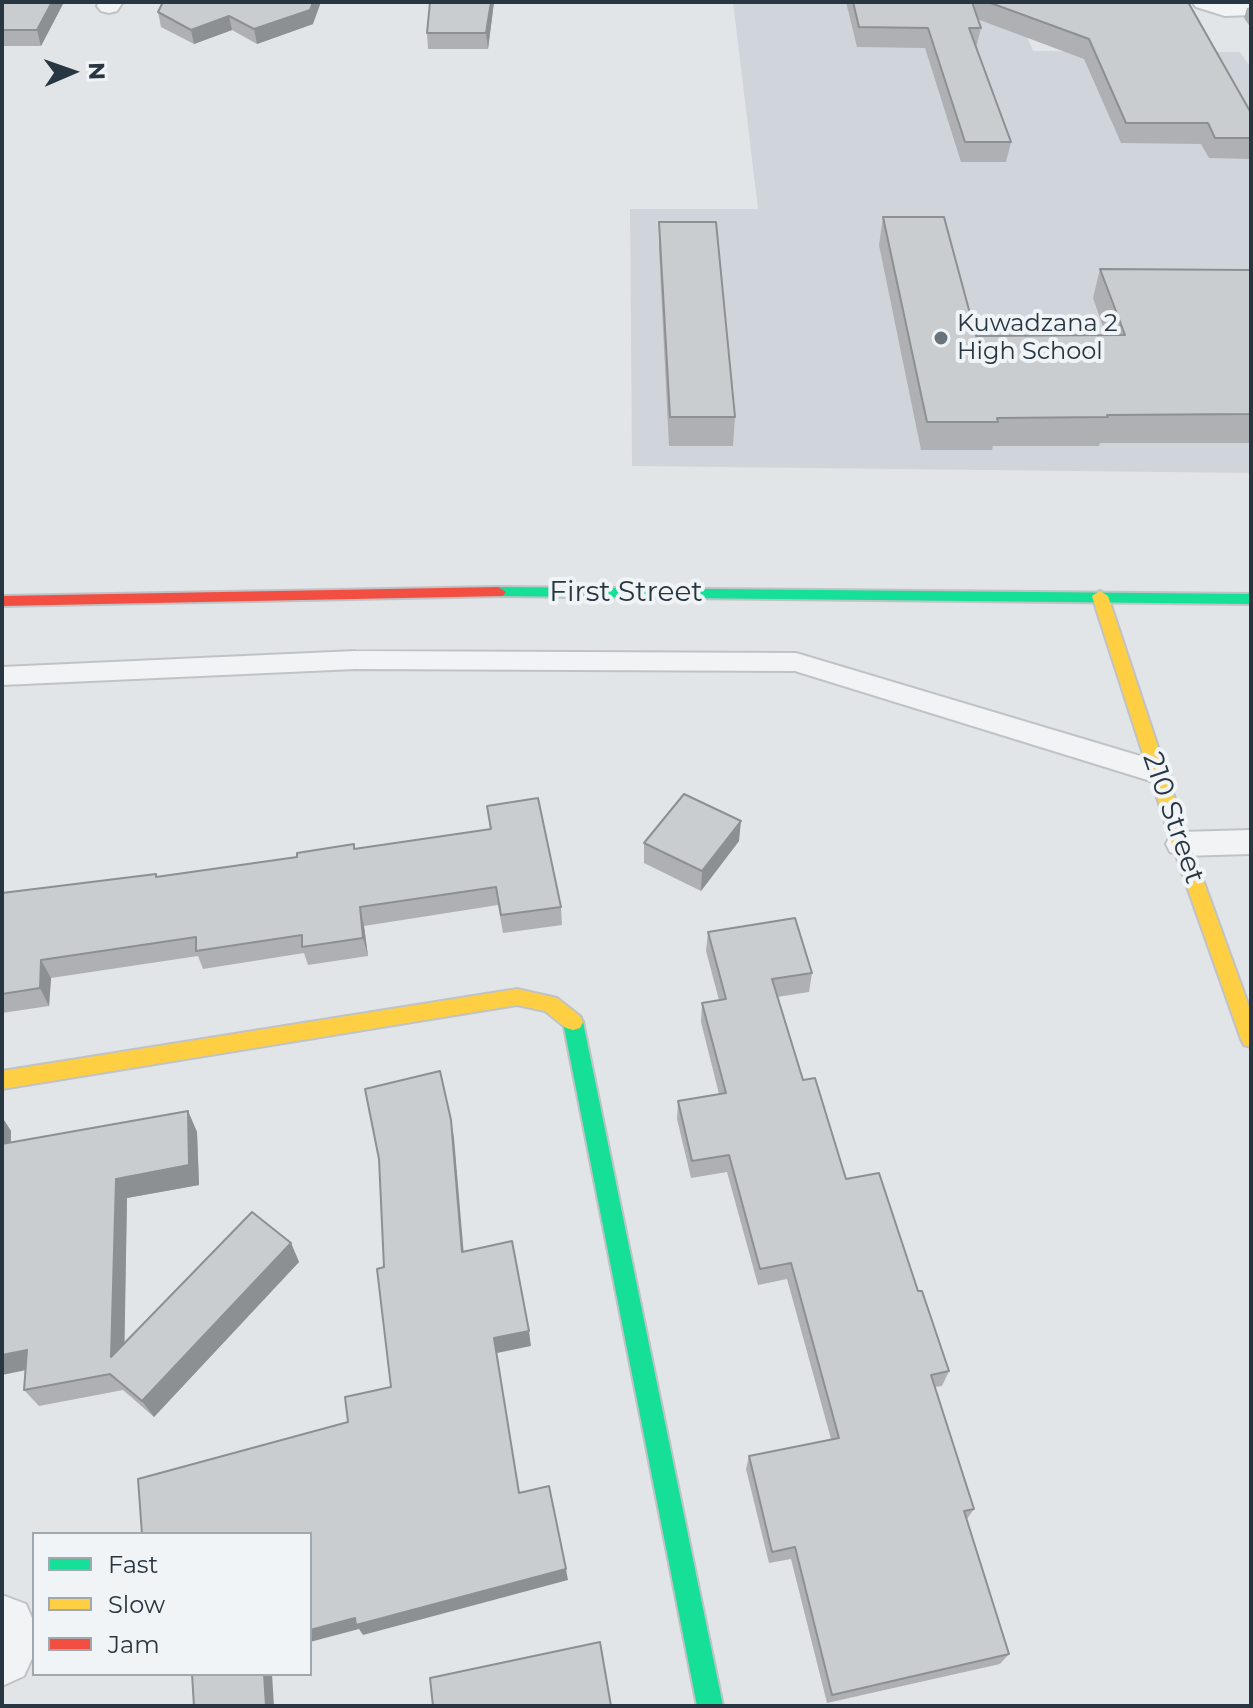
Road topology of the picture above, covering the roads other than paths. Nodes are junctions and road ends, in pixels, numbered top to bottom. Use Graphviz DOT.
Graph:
graph roads {
  1 [pos="1204,2"];
  2 [pos="1251,8"];
  3 [pos="1100,596"];
  4 [pos="1251,599"];
  5 [pos="2,601"];
  6 [pos="2,676"];
  7 [pos="1157,772"];
  8 [pos="1251,842"];
  9 [pos="1181,844"];
  10 [pos="1251,1039"];
  11 [pos="2,1080"];
  12 [pos="710,1706"];
  1 -- 2 [label="street"];
  3 -- 4 [label="street, First Street"];
  3 -- 5 [label="street, First Street"];
  3 -- 7 [label="street, 210 Street"];
  6 -- 7 [label="lane"];
  7 -- 9 [label="street, 210 Street"];
  8 -- 9 [label="lane"];
  9 -- 10 [label="street, 210 Street"];
  11 -- 12 [label="street"];
}
